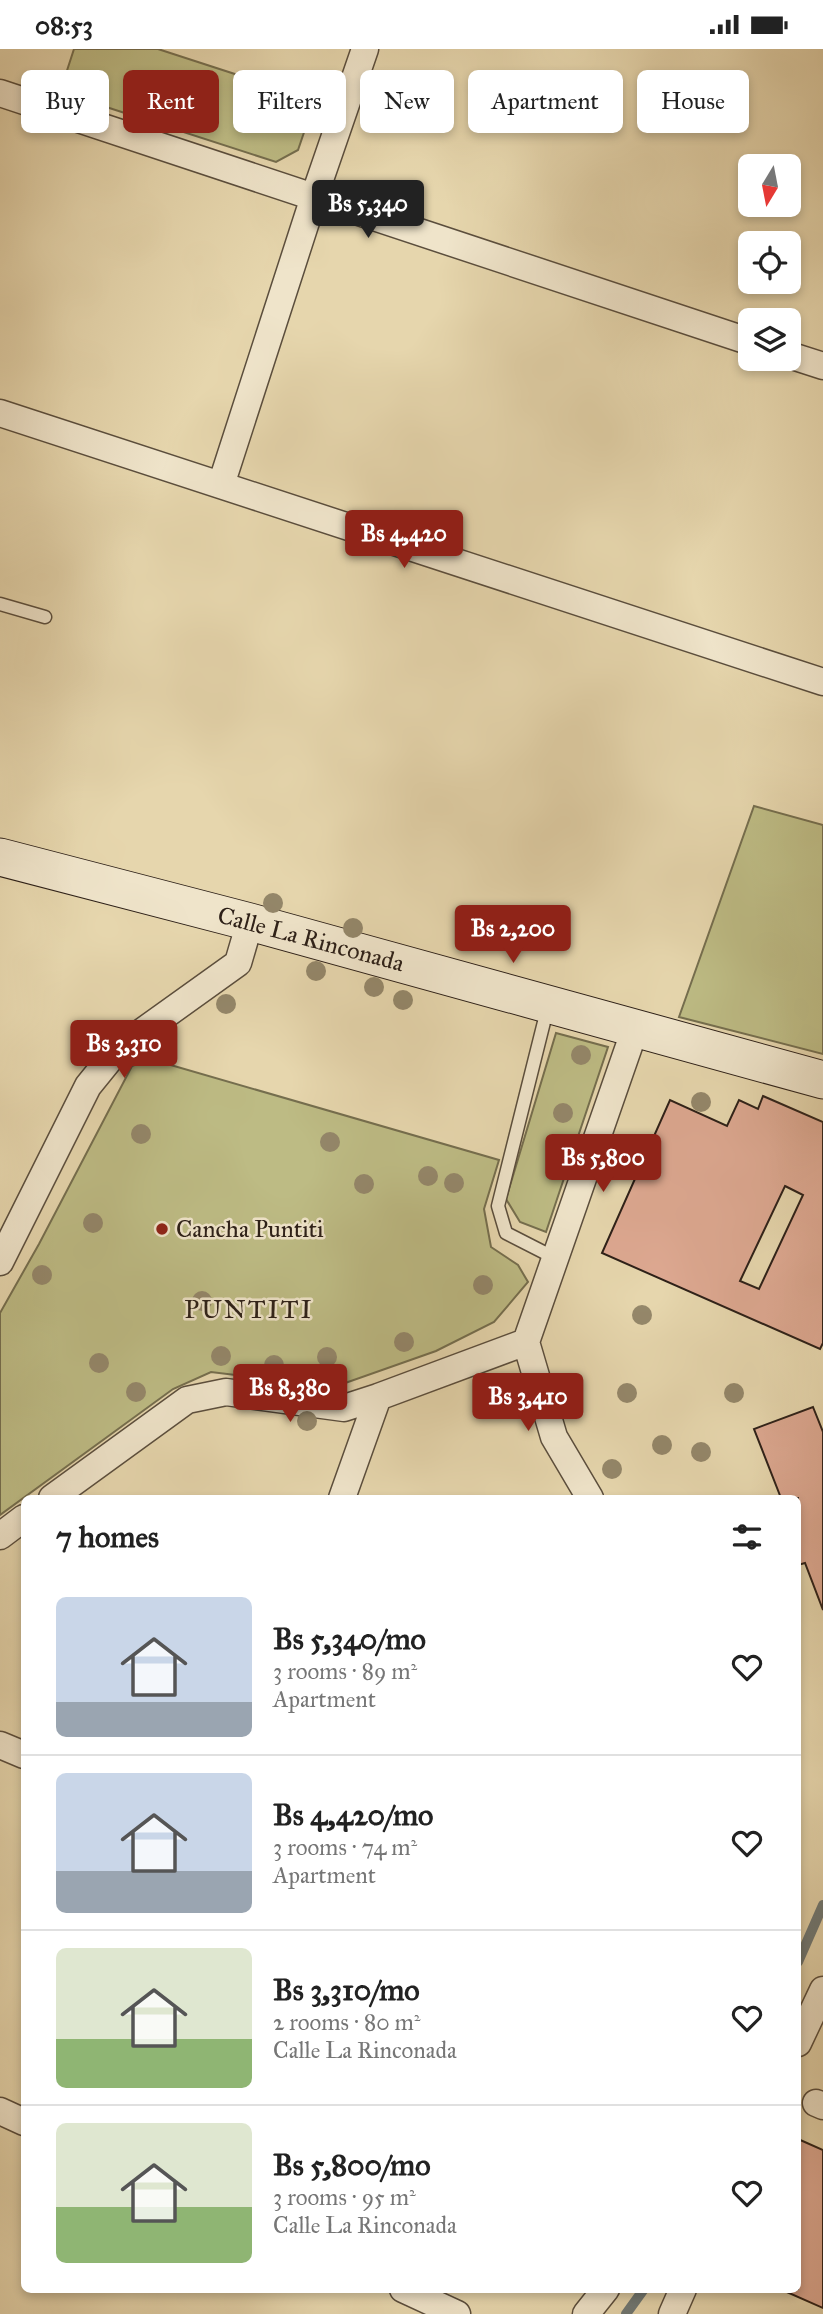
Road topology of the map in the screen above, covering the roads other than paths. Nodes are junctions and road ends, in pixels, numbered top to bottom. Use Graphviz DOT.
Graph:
graph roads {
  1 [pos="365,49"];
  2 [pos="0,93"];
  3 [pos="314,197"];
  4 [pos="738,338"];
  5 [pos="801,359"];
  6 [pos="823,366"];
  7 [pos="0,413"];
  8 [pos="221,485"];
  9 [pos="0,604"];
  10 [pos="45,617"];
  11 [pos="823,682"];
  12 [pos="0,857"];
  13 [pos="250,922"];
  14 [pos="548,1005"];
  15 [pos="635,1029"];
  16 [pos="823,1080"];
  17 [pos="555,1258"];
  18 [pos="0,1262"];
  19 [pos="526,1342"];
  20 [pos="378,1398"];
  21 [pos="56,1495"];
  22 [pos="343,1495"];
  23 [pos="588,1495"];
  24 [pos="21,1520"];
  25 [pos="0,1536"];
  26 [pos="0,1745"];
  27 [pos="21,1754"];
  28 [pos="823,1990"];
  29 [pos="801,2037"];
  30 [pos="0,2111"];
  31 [pos="21,2121"];
  32 [pos="412,2293"];
  33 [pos="603,2293"];
  34 [pos="681,2293"];
  35 [pos="457,2314"];
  36 [pos="586,2314"];
  37 [pos="672,2314"];
  1 -- 3 [label="street"];
  2 -- 3 [label="street"];
  3 -- 4 [label="street"];
  3 -- 8 [label="street"];
  5 -- 6 [label="street"];
  7 -- 8 [label="street"];
  8 -- 11 [label="street"];
  9 -- 10 [label="lane"];
  12 -- 13 [label="street, Calle La Rinconada"];
  13 -- 14 [label="street, Calle La Rinconada"];
  13 -- 18 [label="street"];
  14 -- 15 [label="street, Calle La Rinconada"];
  14 -- 17 [label="lane"];
  15 -- 16 [label="street, Calle La Rinconada"];
  15 -- 17 [label="street"];
  17 -- 19 [label="street"];
  19 -- 20 [label="street"];
  19 -- 23 [label="street"];
  20 -- 21 [label="street"];
  20 -- 22 [label="street"];
  24 -- 25 [label="street"];
  26 -- 27 [label="street"];
  28 -- 29 [label="street"];
  30 -- 31 [label="street"];
  32 -- 35 [label="street"];
  33 -- 36 [label="street"];
  34 -- 37 [label="street"];
}
